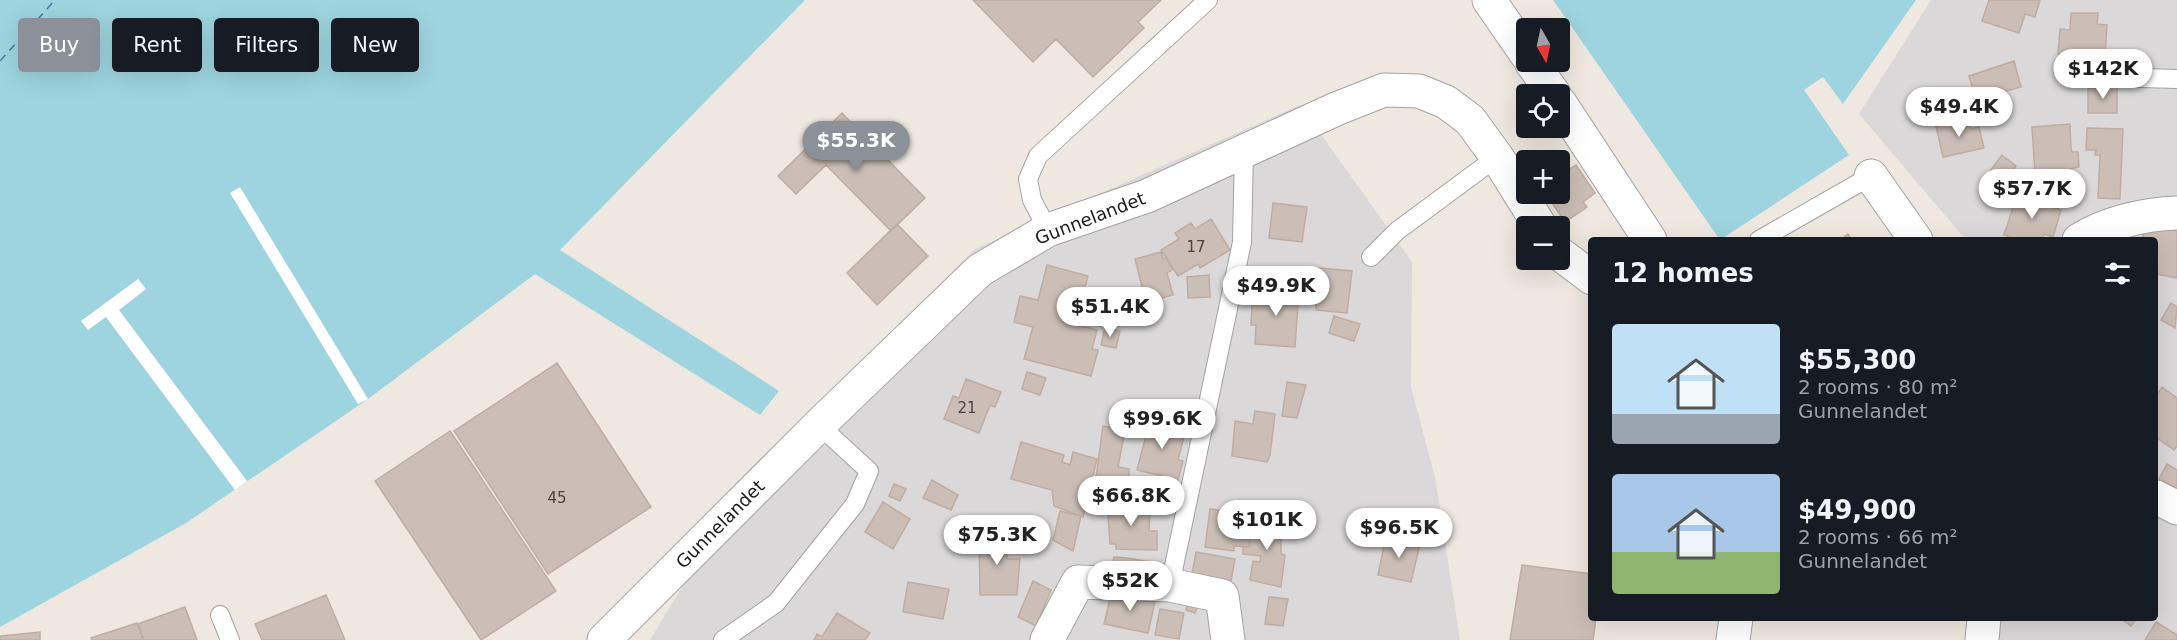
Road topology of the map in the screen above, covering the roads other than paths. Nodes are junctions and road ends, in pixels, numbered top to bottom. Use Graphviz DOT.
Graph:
graph roads {
  1 [pos="1208,0"];
  2 [pos="1489,0"];
  3 [pos="1516,39"];
  4 [pos="2070,76"];
  5 [pos="2177,79"];
  6 [pos="1570,118"];
  7 [pos="1244,152"];
  8 [pos="1497,157"];
  9 [pos="1871,176"];
  10 [pos="2177,213"];
  11 [pos="1534,216"];
  12 [pos="1048,230"];
  13 [pos="1648,237"];
  14 [pos="1764,237"];
  15 [pos="1914,237"];
  16 [pos="2086,237"];
  17 [pos="1371,257"];
  18 [pos="1570,262"];
  19 [pos="1588,275"];
  20 [pos="819,425"];
  21 [pos="2158,498"];
  22 [pos="2177,508"];
  23 [pos="1170,585"];
  24 [pos="220,615"];
  25 [pos="1736,621"];
  26 [pos="1984,621"];
  27 [pos="230,640"];
  28 [pos="604,640"];
  29 [pos="723,640"];
  30 [pos="1047,640"];
  31 [pos="1228,640"];
  32 [pos="1733,640"];
  33 [pos="1982,640"];
  1 -- 12 [label="lane"];
  2 -- 3 [label="street"];
  4 -- 5 [label="lane"];
  6 -- 13 [label="street"];
  7 -- 8 [label="street, Gunnelandet"];
  7 -- 12 [label="street, Gunnelandet"];
  7 -- 23 [label="lane"];
  8 -- 11 [label="street, Gunnelandet"];
  8 -- 17 [label="lane"];
  9 -- 14 [label="lane"];
  9 -- 15 [label="street"];
  10 -- 16 [label="street"];
  12 -- 20 [label="street, Gunnelandet"];
  18 -- 19 [label="street"];
  20 -- 28 [label="street, Gunnelandet"];
  20 -- 29 [label="lane"];
  21 -- 22 [label="street"];
  23 -- 30 [label="street"];
  23 -- 31 [label="street"];
  24 -- 27 [label="lane"];
  25 -- 32 [label="street"];
  26 -- 33 [label="street"];
}
